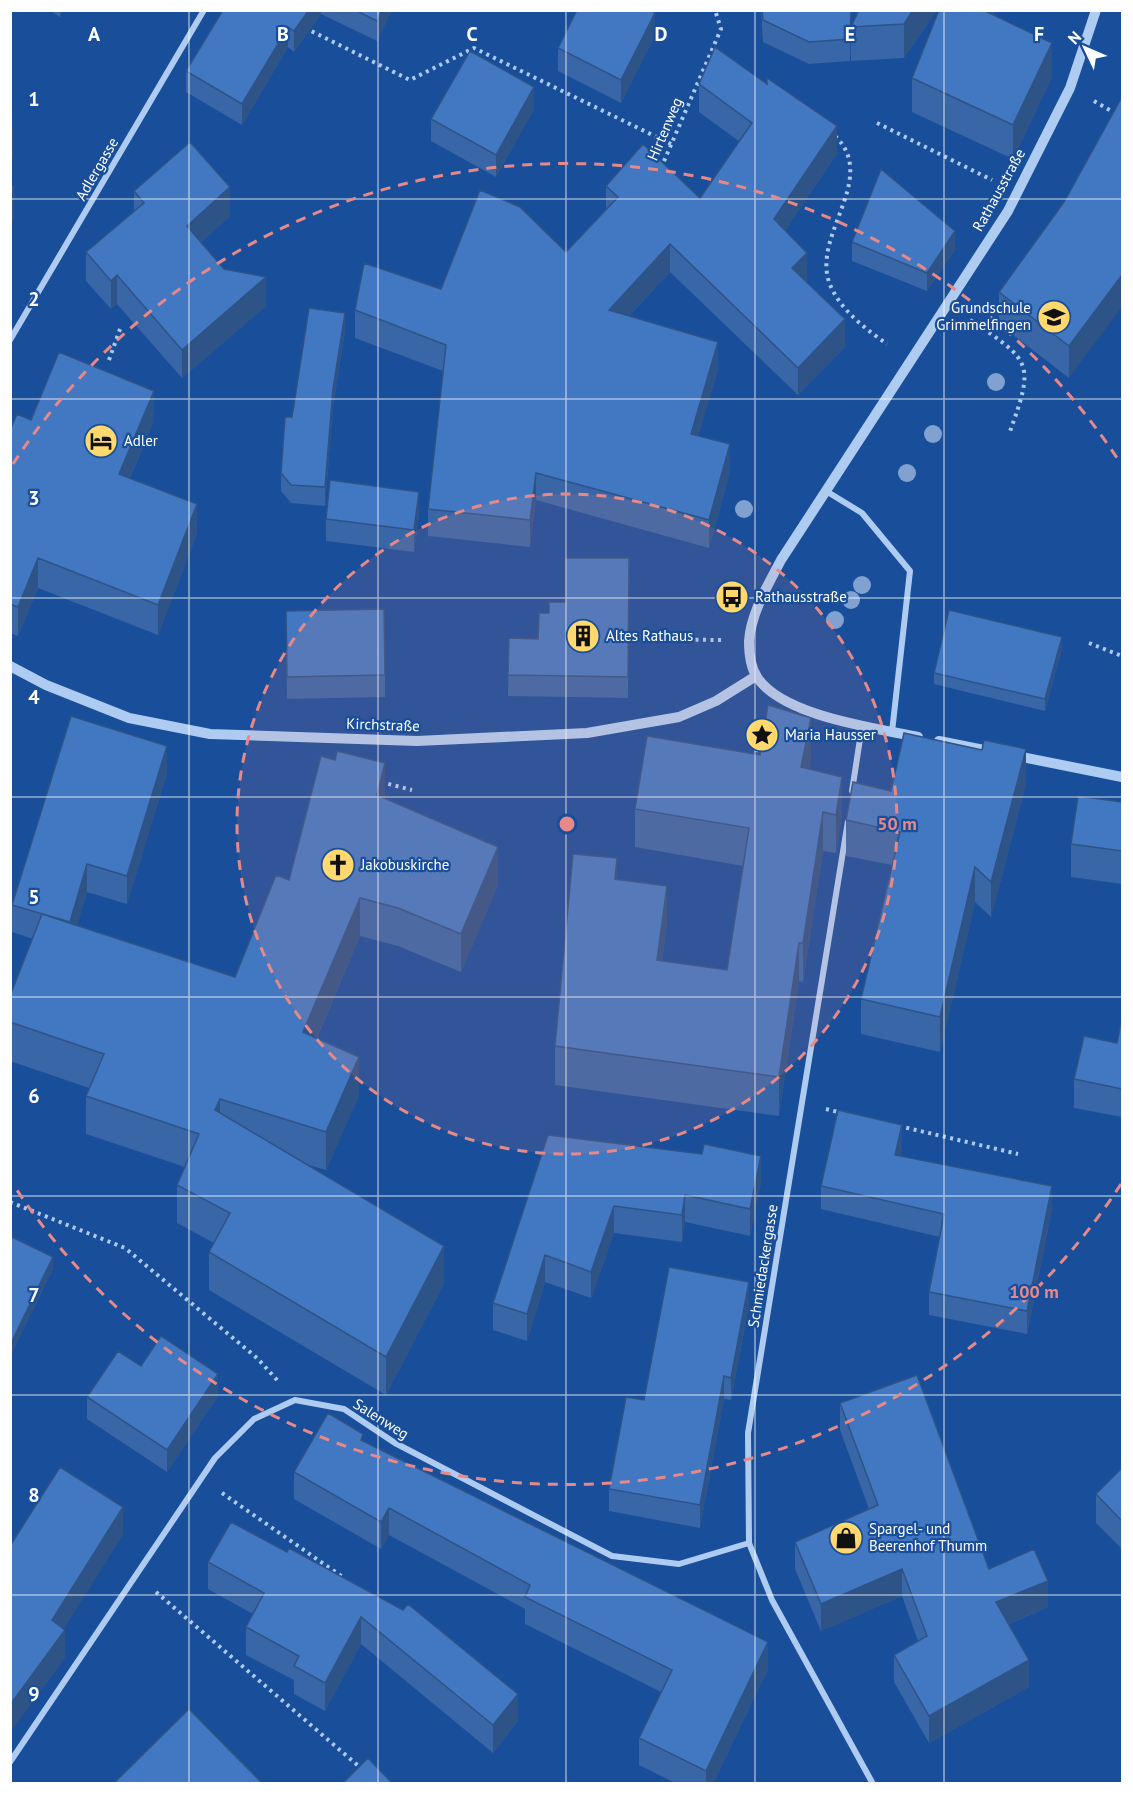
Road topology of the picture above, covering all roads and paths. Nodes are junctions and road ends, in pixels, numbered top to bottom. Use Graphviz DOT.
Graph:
graph roads {
  1 [pos="204,10"];
  2 [pos="716,10"];
  3 [pos="1096,10"];
  4 [pos="300,25"];
  5 [pos="710,54"];
  6 [pos="719,61"];
  7 [pos="877,123"];
  8 [pos="831,132"];
  9 [pos="671,144"];
  10 [pos="658,176"];
  11 [pos="1017,192"];
  12 [pos="949,306"];
  13 [pos="120,329"];
  14 [pos="10,340"];
  15 [pos="109,360"];
  16 [pos="912,362"];
  17 [pos="1009,434"];
  18 [pos="826,491"];
  19 [pos="628,639"];
  20 [pos="692,640"];
  21 [pos="1089,644"];
  22 [pos="1122,656"];
  23 [pos="10,666"];
  24 [pos="756,676"];
  25 [pos="774,694"];
  26 [pos="862,726"];
  27 [pos="892,732"];
  28 [pos="753,769"];
  29 [pos="1122,777"];
  30 [pos="378,782"];
  31 [pos="412,790"];
  32 [pos="851,797"];
  33 [pos="850,809"];
  34 [pos="802,1104"];
  35 [pos="848,1114"];
  36 [pos="893,1125"];
  37 [pos="1018,1154"];
  38 [pos="10,1202"];
  39 [pos="295,1400"];
  40 [pos="201,1479"];
  41 [pos="749,1542"];
  42 [pos="137,1576"];
  43 [pos="349,1581"];
  44 [pos="10,1762"];
  45 [pos="370,1776"];
  46 [pos="873,1784"];
  1 -- 14 [label="street, Adlergasse"];
  2 -- 5 [label="path, Hirtenweg"];
  3 -- 11 [label="street, Rathausstraße"];
  4 -- 9 [label="path"];
  5 -- 6 [label="path"];
  5 -- 9 [label="path, Hirtenweg"];
  7 -- 11 [label="path"];
  8 -- 16 [label="path"];
  9 -- 10 [label="path, Hirtenweg"];
  11 -- 12 [label="street, Rathausstraße"];
  12 -- 16 [label="street, Rathausstraße"];
  12 -- 17 [label="path"];
  13 -- 15 [label="path"];
  16 -- 18 [label="street, Rathausstraße"];
  18 -- 24 [label="street, Rathausstraße"];
  18 -- 27 [label="street"];
  19 -- 20 [label="path"];
  21 -- 22 [label="path"];
  23 -- 24 [label="street, Kirchstraße"];
  24 -- 25 [label="street"];
  25 -- 26 [label="street"];
  25 -- 28 [label="path"];
  26 -- 27 [label="street"];
  26 -- 32 [label="street"];
  27 -- 29 [label="street"];
  30 -- 31 [label="path"];
  33 -- 34 [label="street, Schmiedackergasse"];
  34 -- 35 [label="path"];
  34 -- 41 [label="street, Schmiedackergasse"];
  36 -- 37 [label="path"];
  38 -- 39 [label="path"];
  39 -- 40 [label="street"];
  39 -- 41 [label="street, Salenweg"];
  40 -- 42 [label="street"];
  40 -- 43 [label="path"];
  41 -- 46 [label="street, Schmiedackergasse"];
  42 -- 44 [label="street"];
  42 -- 45 [label="path"];
}
